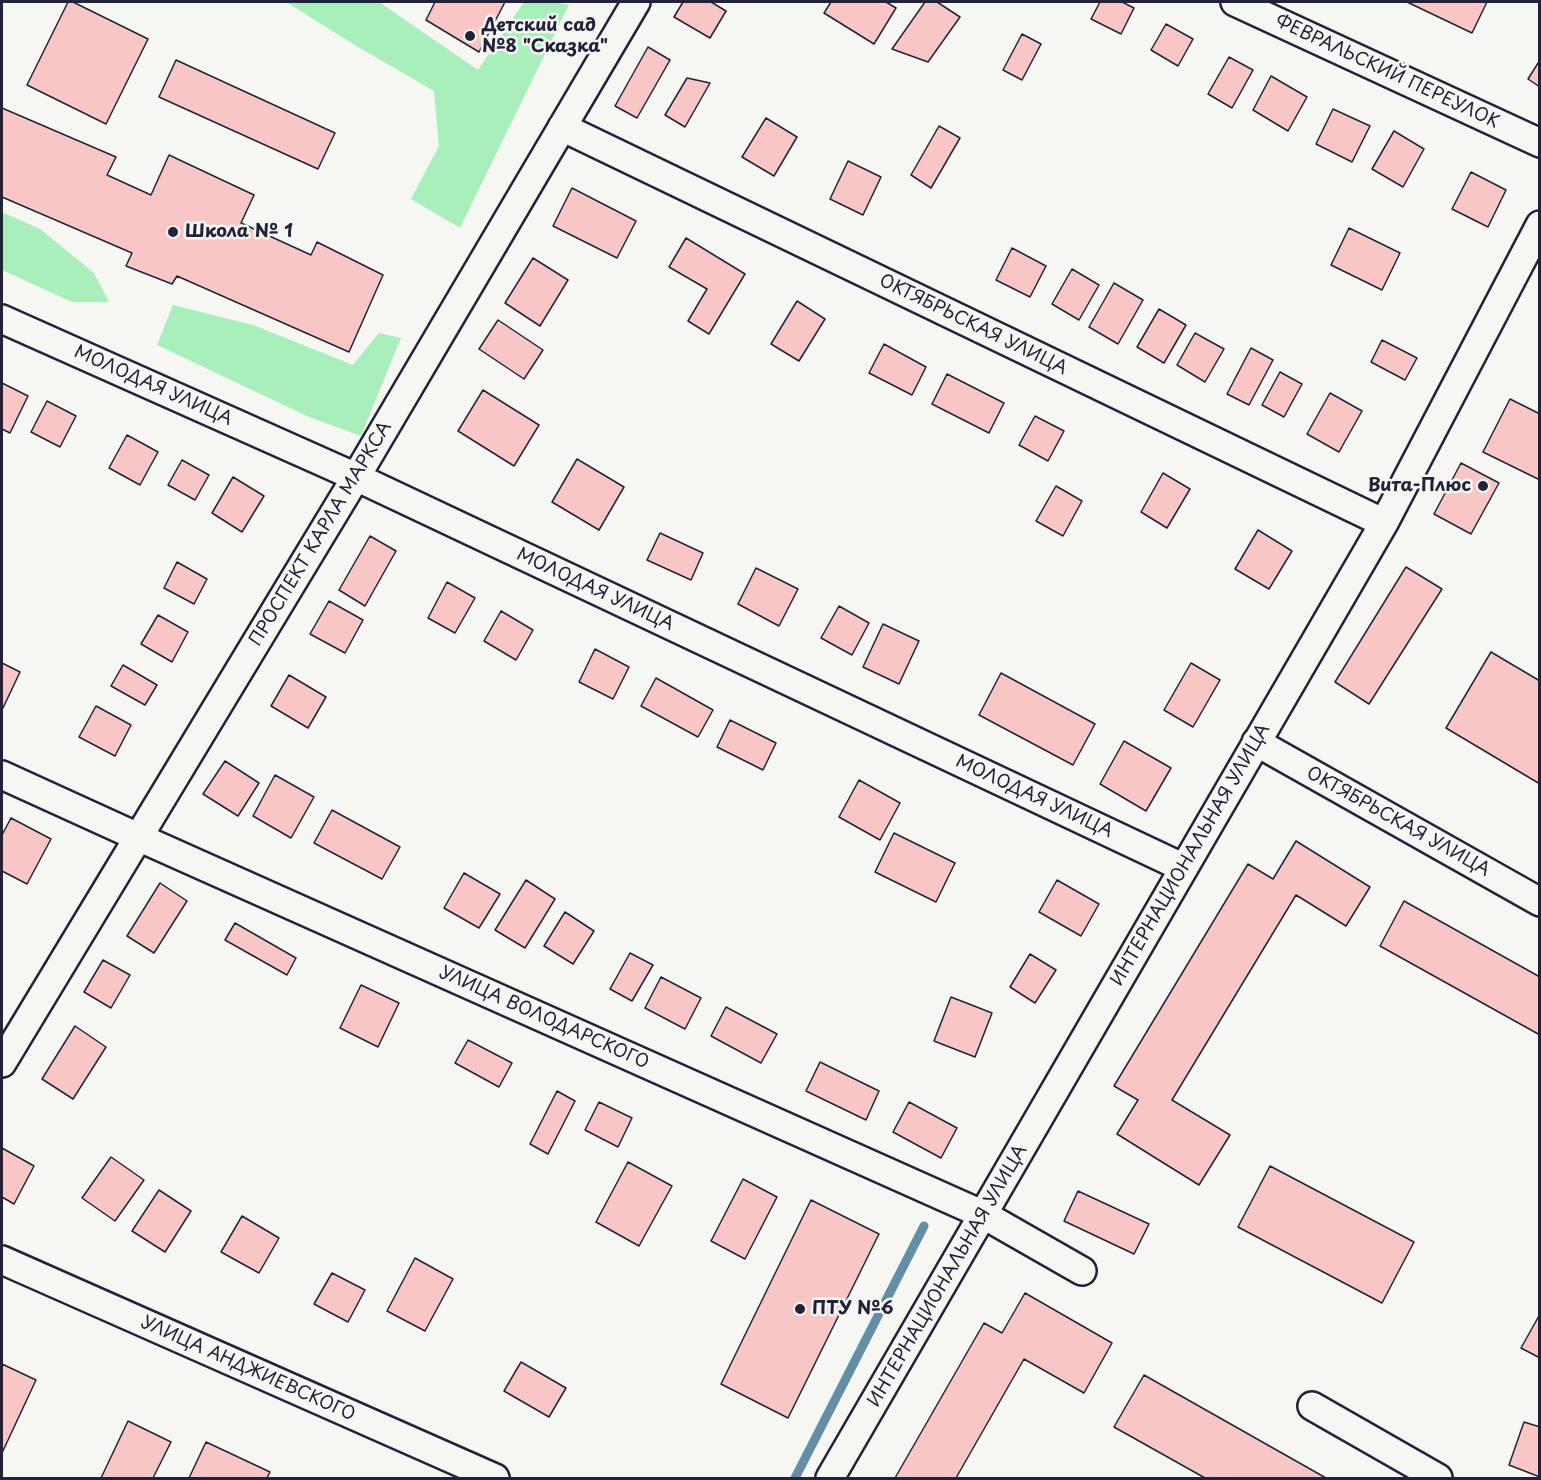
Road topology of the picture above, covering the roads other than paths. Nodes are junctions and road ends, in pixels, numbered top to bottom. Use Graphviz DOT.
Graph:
graph roads {
  1 [pos="636,2"];
  2 [pos="1235,2"];
  3 [pos="562,127"];
  4 [pos="1539,143"];
  5 [pos="1539,225"];
  6 [pos="2,318"];
  7 [pos="356,477"];
  8 [pos="1384,523"];
  9 [pos="1256,742"];
  10 [pos="2,774"];
  11 [pos="138,837"];
  12 [pos="1184,868"];
  13 [pos="1539,902"];
  14 [pos="2,1063"];
  15 [pos="984,1215"];
  16 [pos="2,1260"];
  17 [pos="1083,1271"];
  18 [pos="1312,1406"];
  19 [pos="495,1479"];
  20 [pos="830,1479"];
  21 [pos="1438,1479"];
  1 -- 3 [label="street, ПРОСПЕКТ КАРЛА МАРКСА"];
  2 -- 4 [label="street, ФЕВРАЛЬСКИЙ ПЕРЕУЛОК"];
  3 -- 7 [label="street, ПРОСПЕКТ КАРЛА МАРКСА"];
  3 -- 8 [label="street, ОКТЯБРЬСКАЯ УЛИЦА"];
  5 -- 8 [label="street, ИНТЕРНАЦИОНАЛЬНАЯ УЛИЦА"];
  6 -- 7 [label="street, МОЛОДАЯ УЛИЦА"];
  7 -- 11 [label="street, ПРОСПЕКТ КАРЛА МАРКСА"];
  7 -- 12 [label="street, МОЛОДАЯ УЛИЦА"];
  8 -- 9 [label="street, ИНТЕРНАЦИОНАЛЬНАЯ УЛИЦА"];
  9 -- 12 [label="street, ИНТЕРНАЦИОНАЛЬНАЯ УЛИЦА"];
  9 -- 13 [label="street, ОКТЯБРЬСКАЯ УЛИЦА"];
  10 -- 11 [label="street, УЛИЦА ВОЛОДАРСКОГО"];
  11 -- 14 [label="street, ПРОСПЕКТ КАРЛА МАРКСА"];
  11 -- 15 [label="street, УЛИЦА ВОЛОДАРСКОГО"];
  12 -- 15 [label="street, ИНТЕРНАЦИОНАЛЬНАЯ УЛИЦА"];
  15 -- 17 [label="street, УЛИЦА ВОЛОДАРСКОГО"];
  15 -- 20 [label="street, ИНТЕРНАЦИОНАЛЬНАЯ УЛИЦА"];
  16 -- 19 [label="street, УЛИЦА АНДЖИЕВСКОГО"];
  18 -- 21 [label="street"];
}
